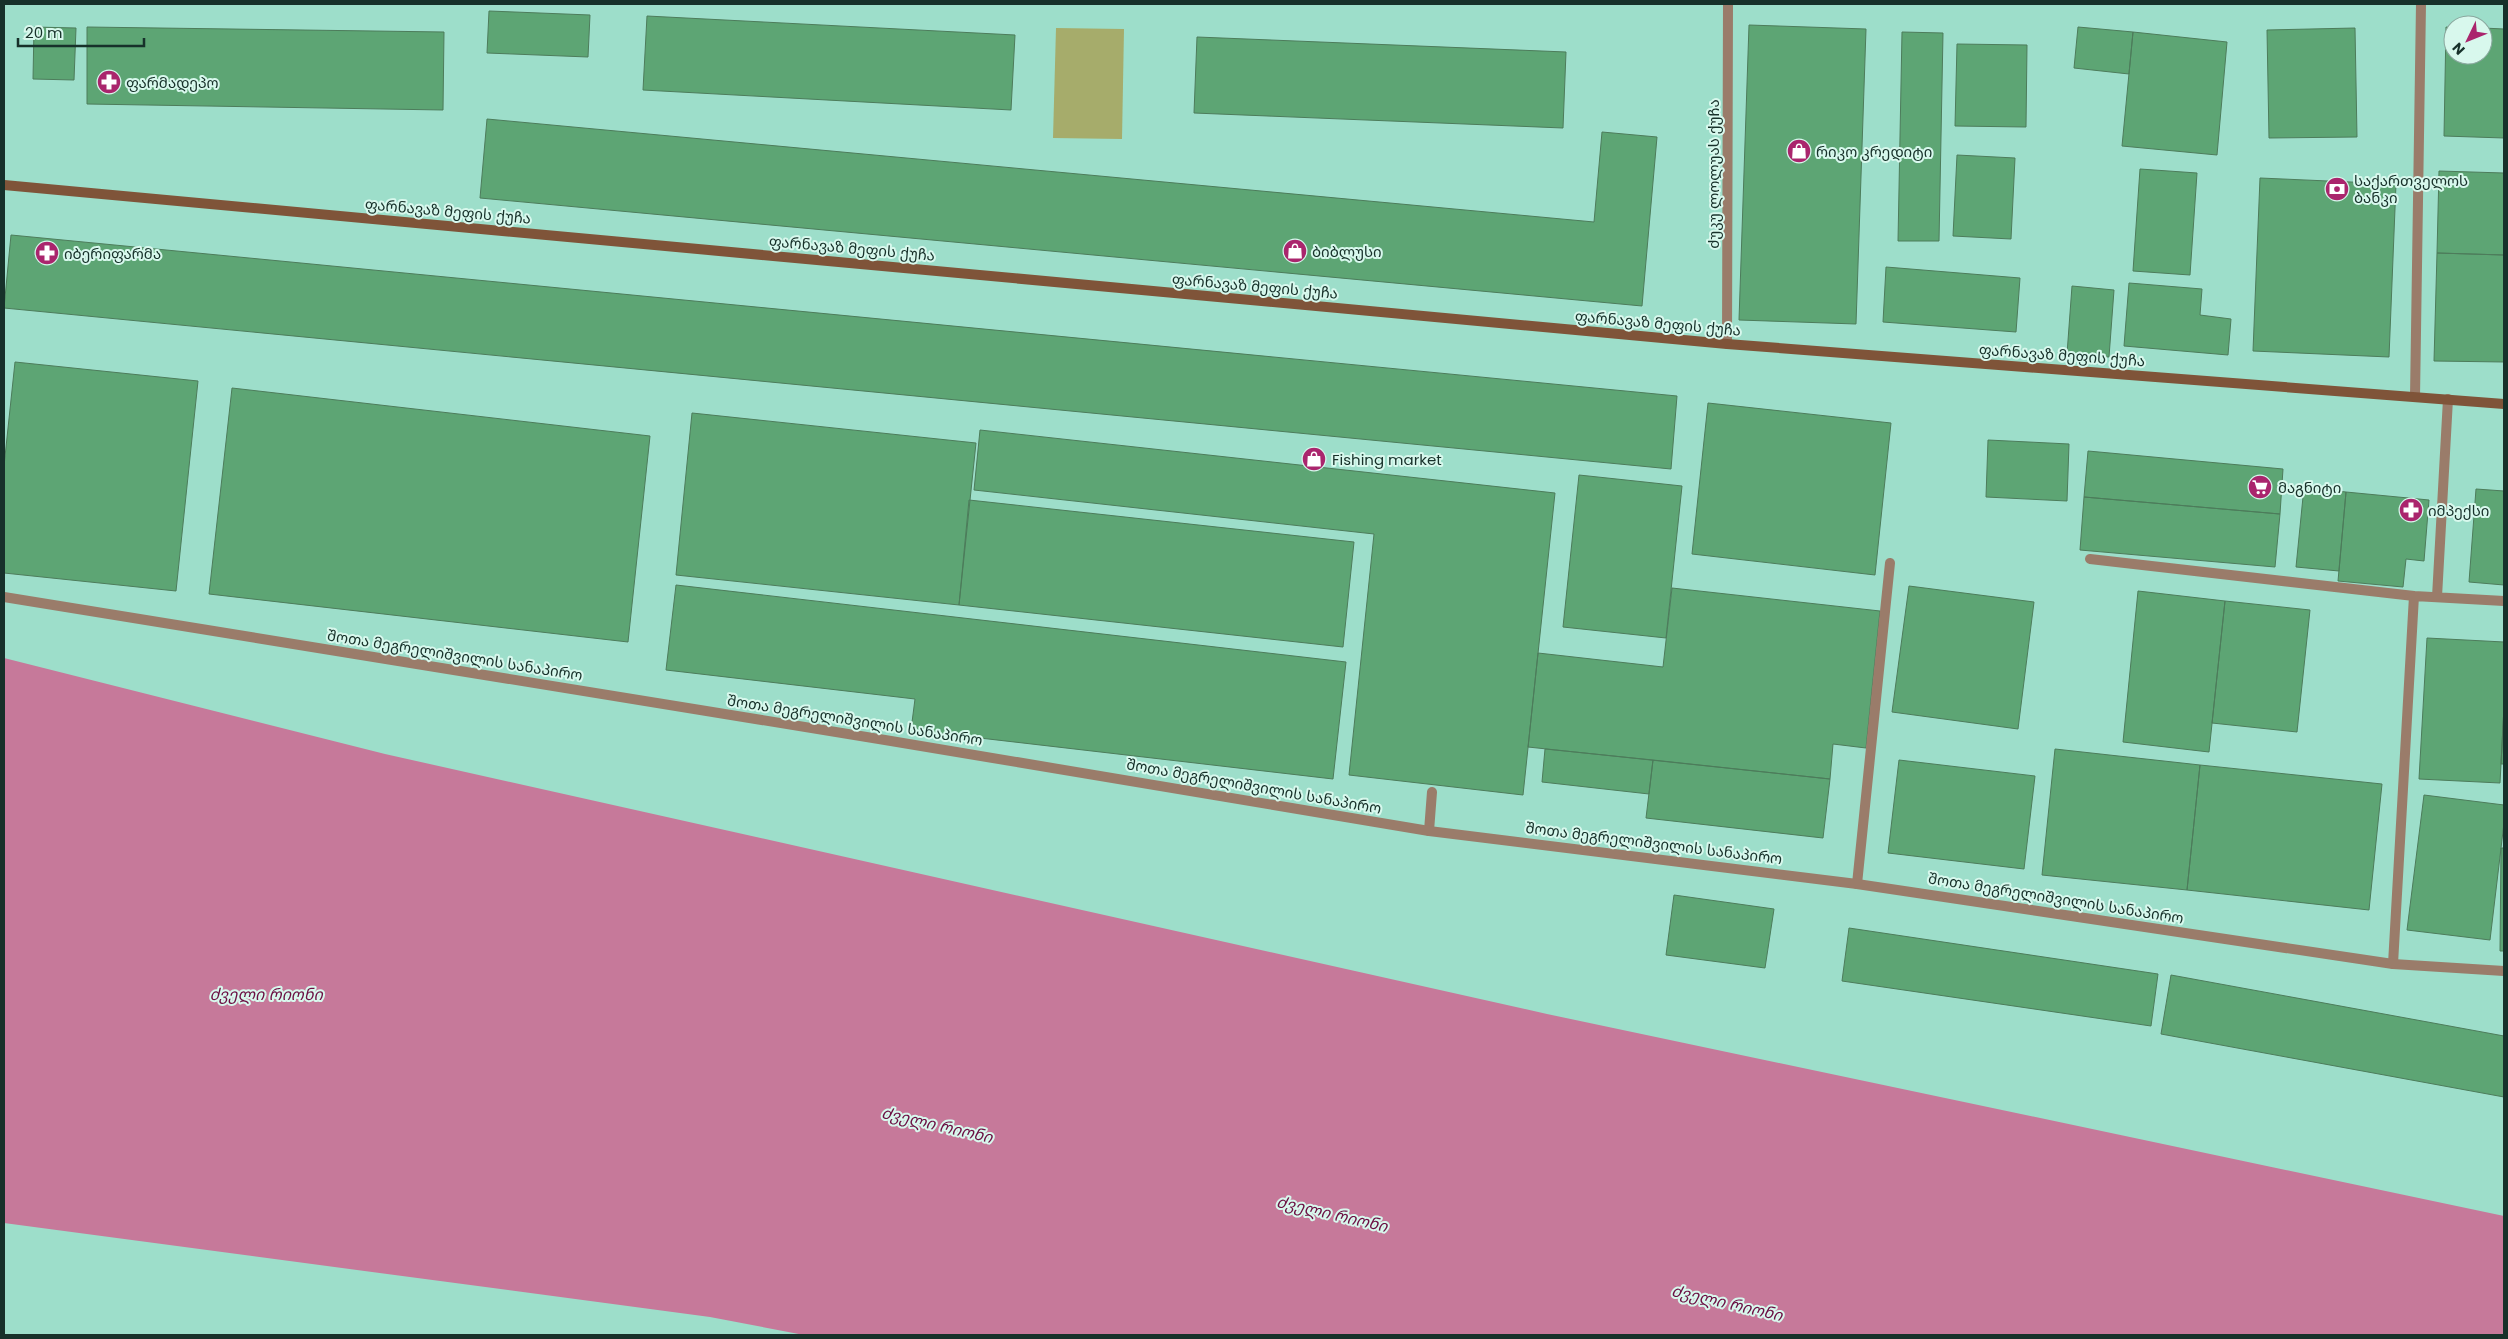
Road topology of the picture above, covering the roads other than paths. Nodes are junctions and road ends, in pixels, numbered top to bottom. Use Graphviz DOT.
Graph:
graph roads {
  1 [pos="1728,4"];
  2 [pos="2421,4"];
  3 [pos="4,185"];
  4 [pos="1727,344"];
  5 [pos="2415,397"];
  6 [pos="2448,399"];
  7 [pos="2504,404"];
  8 [pos="2090,559"];
  9 [pos="1890,563"];
  10 [pos="2414,596"];
  11 [pos="4,597"];
  12 [pos="2437,597"];
  13 [pos="2504,601"];
  14 [pos="1432,792"];
  15 [pos="1429,831"];
  16 [pos="1857,884"];
  17 [pos="2393,964"];
  18 [pos="2504,971"];
  1 -- 4 [label="street, ძუკუ ლოლუას ქუჩა"];
  2 -- 5 [label="street"];
  3 -- 4 [label="main road, ფარნავაზ მეფის ქუჩა"];
  4 -- 5 [label="main road, ფარნავაზ მეფის ქუჩა"];
  5 -- 6 [label="main road, ფარნავაზ მეფის ქუჩა"];
  6 -- 7 [label="main road, ფარნავაზ მეფის ქუჩა"];
  6 -- 12 [label="street"];
  8 -- 10 [label="street"];
  9 -- 16 [label="street"];
  10 -- 12 [label="street"];
  10 -- 17 [label="street"];
  11 -- 15 [label="street, შოთა მეგრელიშვილის სანაპირო"];
  12 -- 13 [label="street"];
  14 -- 15 [label="street"];
  15 -- 16 [label="street, შოთა მეგრელიშვილის სანაპირო"];
  16 -- 17 [label="street, შოთა მეგრელიშვილის სანაპირო"];
  17 -- 18 [label="street, შოთა მეგრელიშვილის სანაპირო"];
}
